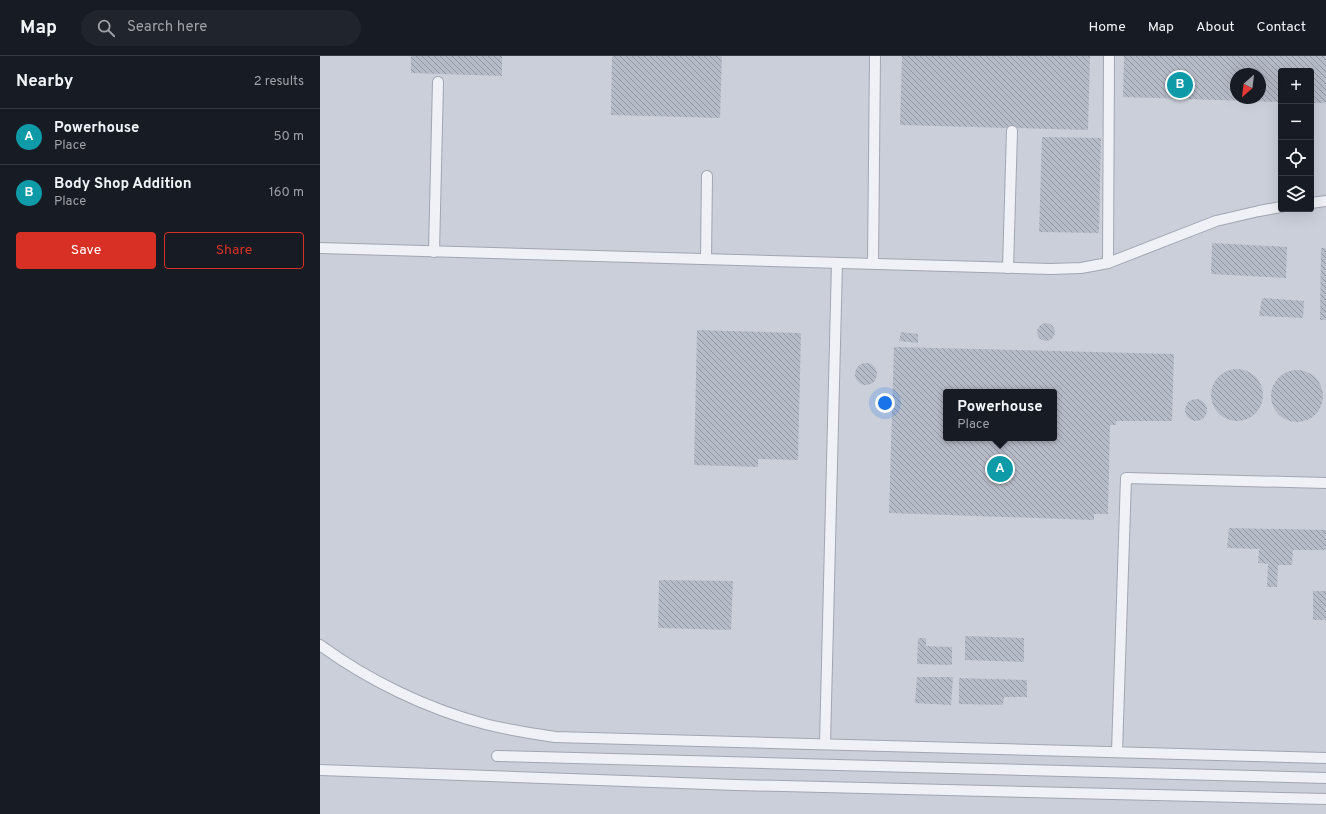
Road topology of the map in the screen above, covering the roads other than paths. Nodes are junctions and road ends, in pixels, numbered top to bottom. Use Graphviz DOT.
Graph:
graph roads {
  1 [pos="875,56"];
  2 [pos="1109,56"];
  3 [pos="438,82"];
  4 [pos="1012,131"];
  5 [pos="707,176"];
  6 [pos="1326,201"];
  7 [pos="1314,203"];
  8 [pos="1278,208"];
  9 [pos="320,248"];
  10 [pos="434,252"];
  11 [pos="706,259"];
  12 [pos="837,263"];
  13 [pos="873,263"];
  14 [pos="1108,263"];
  15 [pos="1008,268"];
  16 [pos="1326,483"];
  17 [pos="320,645"];
  18 [pos="825,743"];
  19 [pos="1117,752"];
  20 [pos="497,756"];
  21 [pos="1326,758"];
  22 [pos="320,770"];
  23 [pos="1326,778"];
  24 [pos="1326,800"];
  1 -- 13 [label="lane"];
  2 -- 14 [label="lane"];
  3 -- 10 [label="lane"];
  4 -- 15 [label="lane"];
  5 -- 11 [label="lane"];
  6 -- 7 [label="lane"];
  8 -- 14 [label="lane"];
  9 -- 10 [label="lane"];
  10 -- 11 [label="lane"];
  11 -- 12 [label="lane"];
  12 -- 13 [label="lane"];
  12 -- 18 [label="lane"];
  13 -- 15 [label="lane"];
  14 -- 15 [label="lane"];
  16 -- 19 [label="lane"];
  17 -- 18 [label="lane"];
  18 -- 19 [label="lane"];
  19 -- 21 [label="lane"];
  20 -- 23 [label="lane"];
  22 -- 24 [label="lane"];
}
